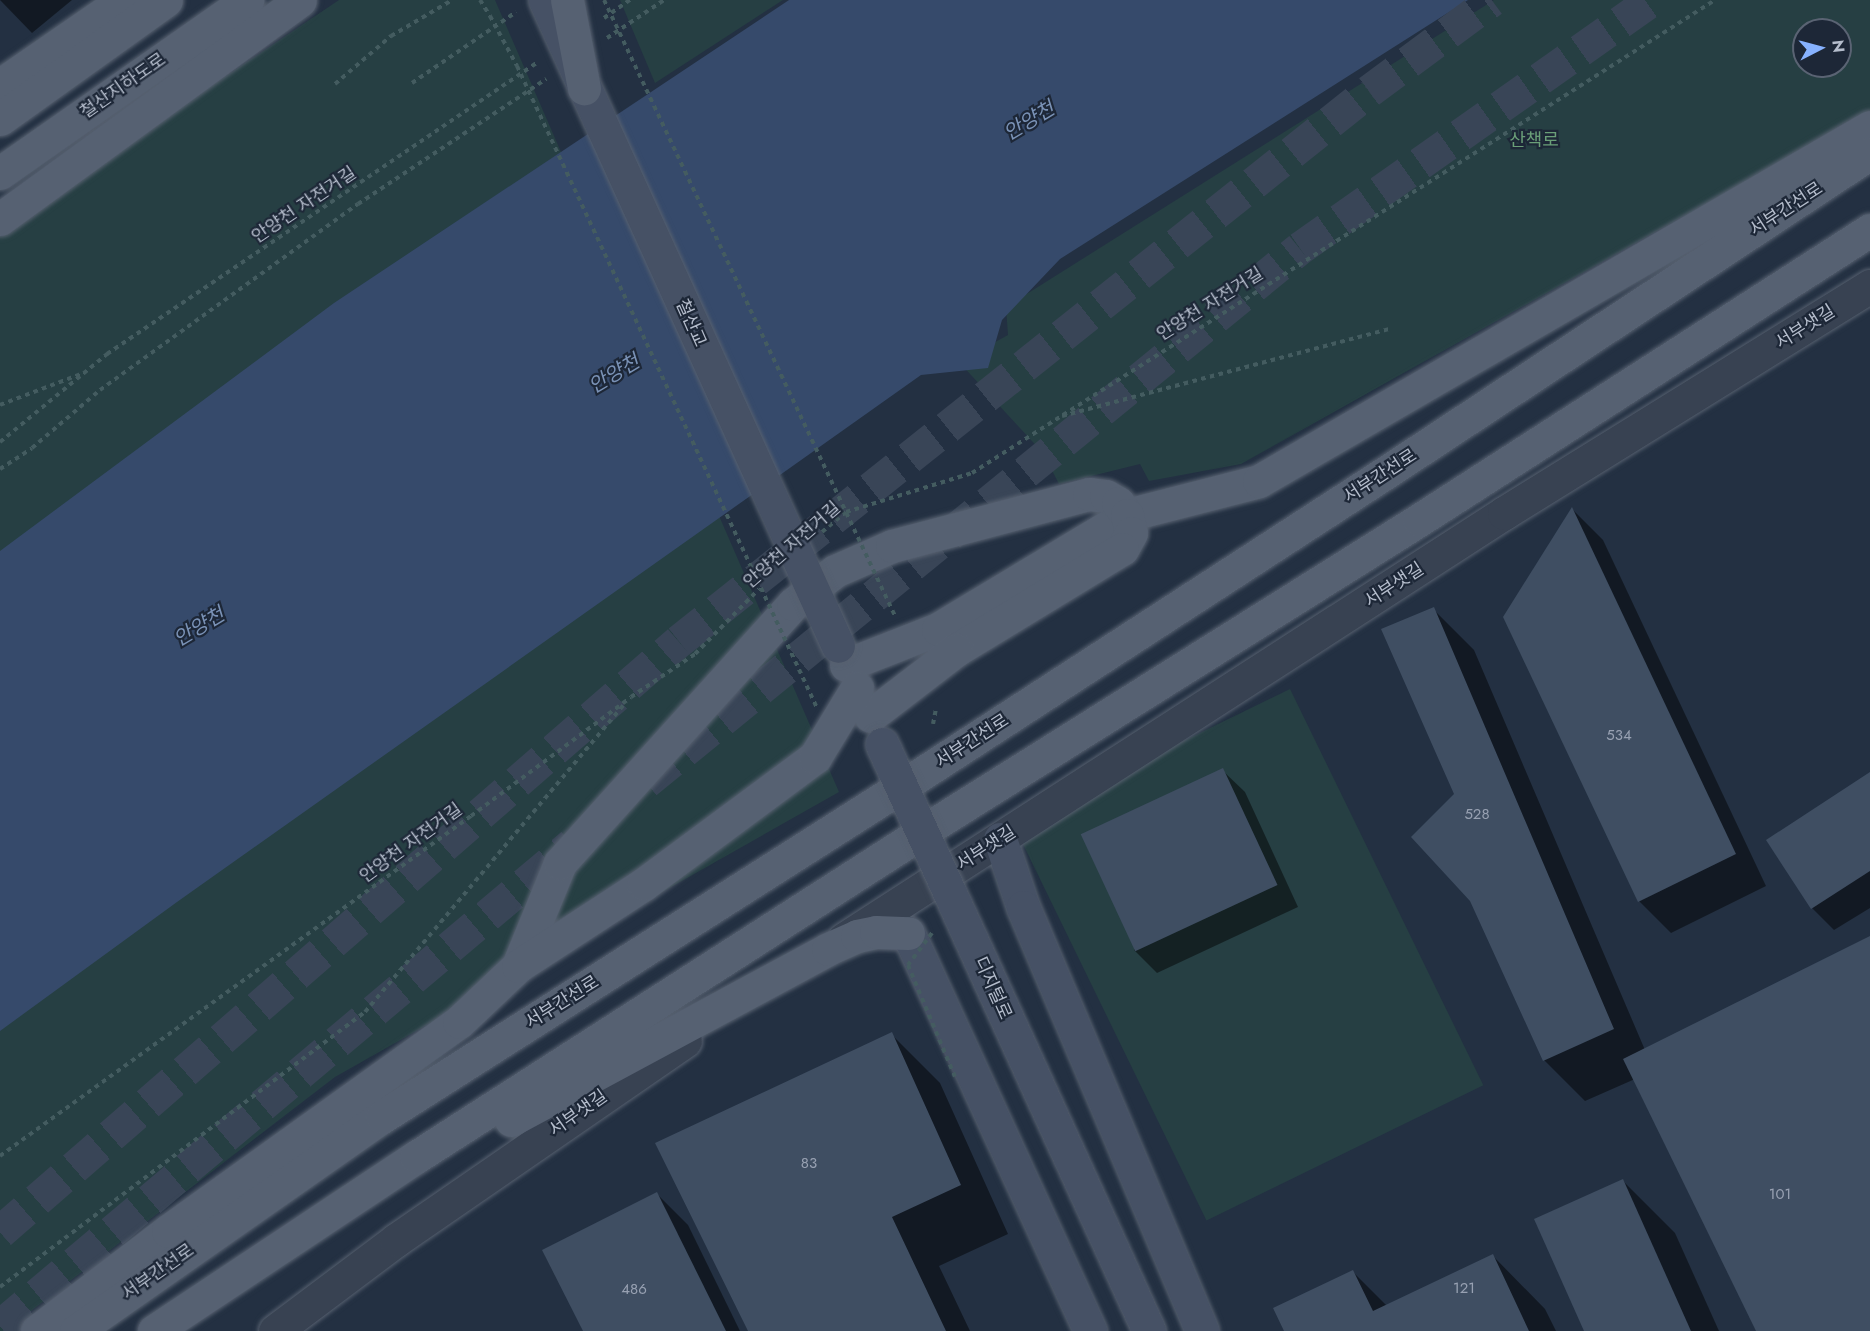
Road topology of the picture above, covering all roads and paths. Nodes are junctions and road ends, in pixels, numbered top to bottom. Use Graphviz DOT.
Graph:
graph roads {
  1 [pos="123,0"];
  2 [pos="166,0"];
  3 [pos="247,0"];
  4 [pos="300,0"];
  5 [pos="452,0"];
  6 [pos="480,0"];
  7 [pos="567,0"];
  8 [pos="604,0"];
  9 [pos="630,0"];
  10 [pos="664,0"];
  11 [pos="1715,0"];
  12 [pos="535,3"];
  13 [pos="596,24"];
  14 [pos="605,40"];
  15 [pos="546,57"];
  16 [pos="555,73"];
  17 [pos="412,82"];
  18 [pos="335,84"];
  19 [pos="0,85"];
  20 [pos="584,88"];
  21 [pos="0,119"];
  22 [pos="1870,128"];
  23 [pos="1870,153"];
  24 [pos="0,172"];
  25 [pos="0,219"];
  26 [pos="1870,230"];
  27 [pos="1870,286"];
  28 [pos="1390,328"];
  29 [pos="84,373"];
  30 [pos="0,405"];
  31 [pos="1058,417"];
  32 [pos="0,442"];
  33 [pos="0,469"];
  34 [pos="1127,515"];
  35 [pos="819,535"];
  36 [pos="767,581"];
  37 [pos="896,616"];
  38 [pos="859,692"];
  39 [pos="631,697"];
  40 [pos="817,708"];
  41 [pos="1000,839"];
  42 [pos="922,890"];
  43 [pos="918,928"];
  44 [pos="828,949"];
  45 [pos="518,966"];
  46 [pos="955,1077"];
  47 [pos="0,1156"];
  48 [pos="314,1226"];
  49 [pos="0,1287"];
  50 [pos="37,1331"];
  51 [pos="76,1331"];
  52 [pos="154,1331"];
  53 [pos="275,1331"];
  54 [pos="1090,1331"];
  55 [pos="1149,1331"];
  56 [pos="1202,1331"];
  1 -- 19 [label="main road"];
  2 -- 21 [label="main road"];
  3 -- 24 [label="main road, 철산지하도로"];
  4 -- 25 [label="main road"];
  5 -- 18 [label="path"];
  6 -- 40 [label="path, bridge"];
  7 -- 20 [label="main road, bridge"];
  8 -- 37 [label="path, bridge"];
  9 -- 13 [label="path"];
  10 -- 14 [label="path"];
  11 -- 31 [label="path, 안양천 자전거길"];
  12 -- 17 [label="path"];
  12 -- 20 [label="main road, 철산교, bridge"];
  15 -- 29 [label="path, 안양천 자전거길"];
  16 -- 33 [label="path"];
  20 -- 38 [label="main road, 철산교, bridge"];
  22 -- 34 [label="main road"];
  23 -- 51 [label="main road, 서부간선로"];
  26 -- 48 [label="main road"];
  27 -- 41 [label="street, 서부샛길"];
  28 -- 31 [label="path"];
  29 -- 30 [label="path"];
  29 -- 32 [label="path, 안양천 자전거길"];
  31 -- 35 [label="path, 안양천 자전거길"];
  34 -- 38 [label="main road"];
  34 -- 38 [label="main road"];
  34 -- 45 [label="main road"];
  36 -- 39 [label="path, 안양천 자전거길"];
  38 -- 45 [label="main road"];
  38 -- 55 [label="main road, 디지털로, bridge"];
  39 -- 47 [label="path, 안양천 자전거길"];
  39 -- 49 [label="path"];
  41 -- 42 [label="street, 서부샛길"];
  41 -- 56 [label="main road"];
  42 -- 43 [label="street"];
  42 -- 44 [label="street, 서부샛길"];
  43 -- 44 [label="main road"];
  43 -- 46 [label="path, bridge"];
  43 -- 54 [label="main road"];
  44 -- 48 [label="main road"];
  44 -- 53 [label="street, 서부샛길"];
  45 -- 50 [label="main road"];
  48 -- 52 [label="main road"];
}
